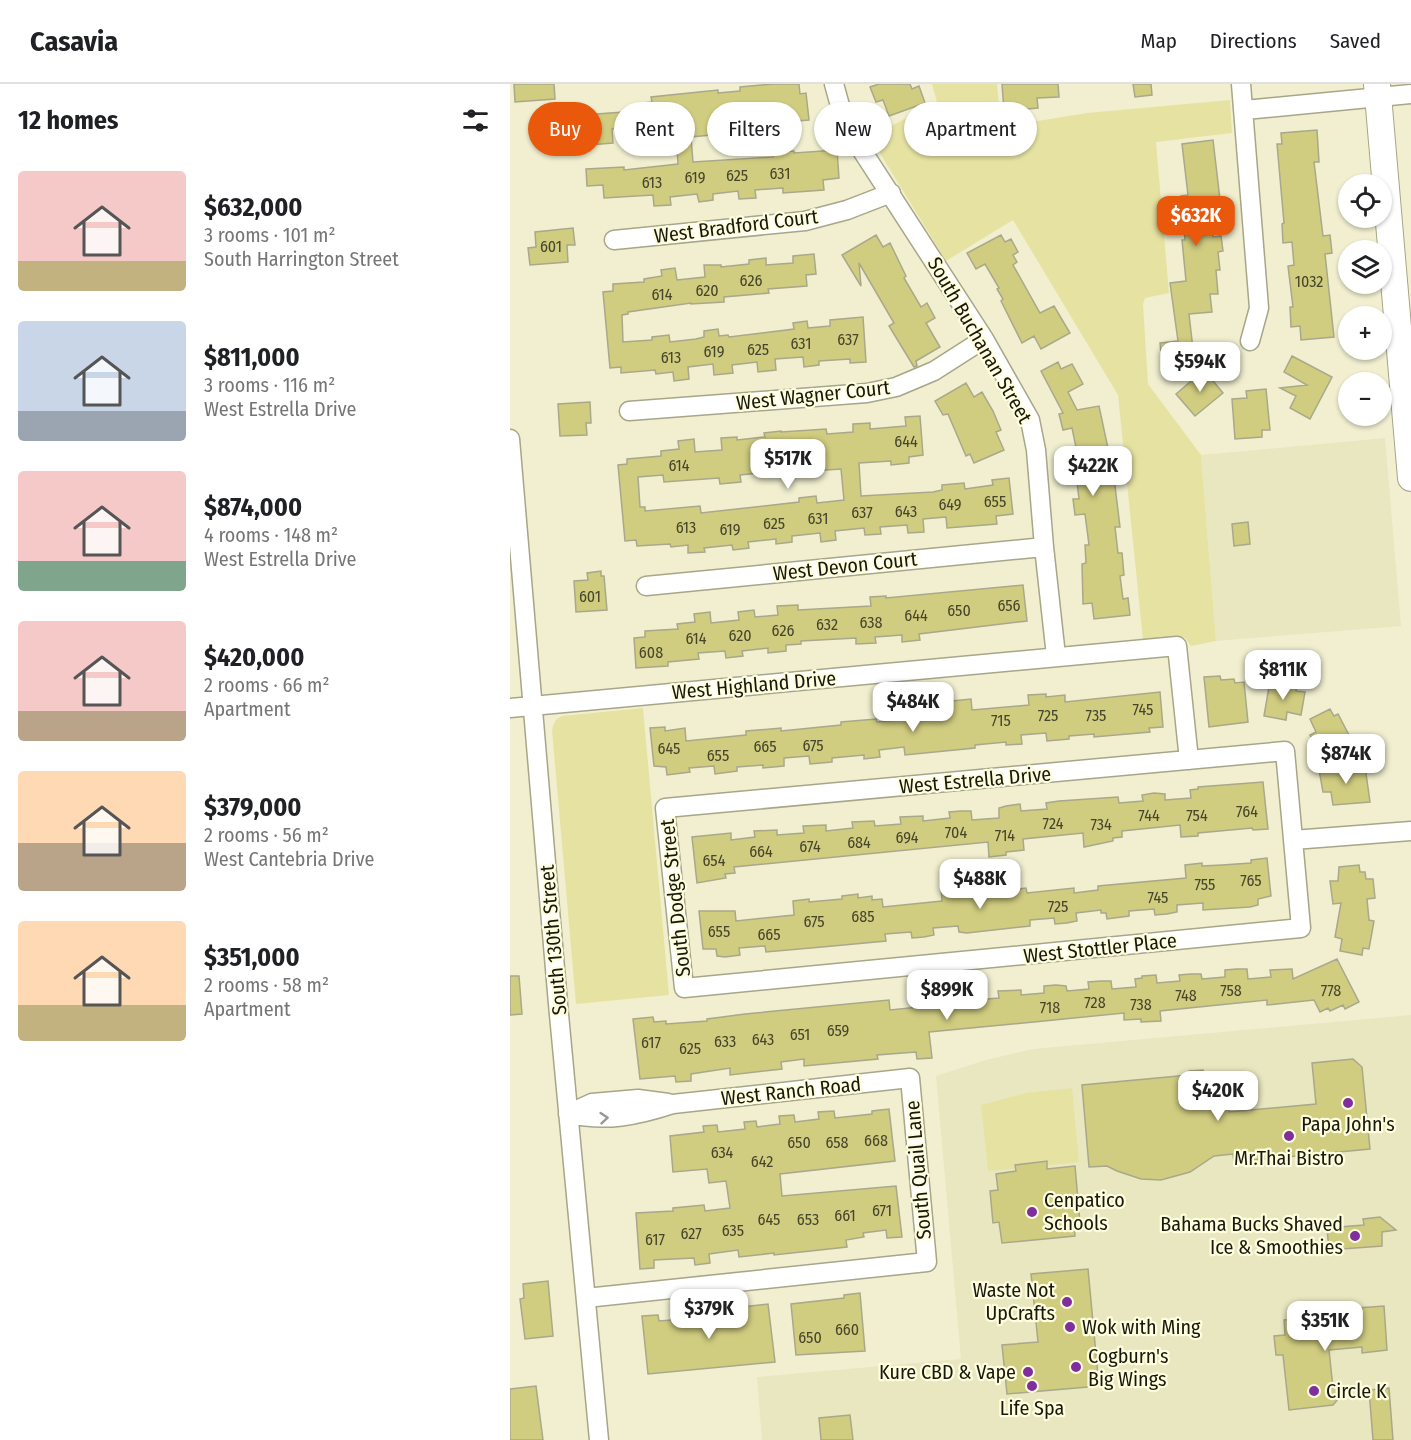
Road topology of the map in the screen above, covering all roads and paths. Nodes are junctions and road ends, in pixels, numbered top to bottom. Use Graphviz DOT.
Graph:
graph roads {
  1 [pos="834,84"];
  2 [pos="1241,84"];
  3 [pos="1377,90"];
  4 [pos="1411,94"];
  5 [pos="1245,110"];
  6 [pos="891,193"];
  7 [pos="614,240"];
  8 [pos="984,339"];
  9 [pos="1250,341"];
  10 [pos="629,411"];
  11 [pos="510,439"];
  12 [pos="1411,478"];
  13 [pos="1044,547"];
  14 [pos="646,586"];
  15 [pos="1056,656"];
  16 [pos="533,706"];
  17 [pos="510,708"];
  18 [pos="1189,760"];
  19 [pos="665,808"];
  20 [pos="1411,831"];
  21 [pos="1293,840"];
  22 [pos="684,988"];
  23 [pos="910,1078"];
  24 [pos="568,1114"];
  25 [pos="586,1298"];
  26 [pos="599,1440"];
  1 -- 6 [label="street, South Buchanan Street"];
  2 -- 5 [label="street"];
  3 -- 4 [label="street"];
  3 -- 5 [label="street"];
  3 -- 12 [label="main road"];
  5 -- 9 [label="street"];
  6 -- 7 [label="street, West Bradford Court"];
  6 -- 8 [label="street, South Buchanan Street"];
  8 -- 10 [label="street, West Wagner Court"];
  8 -- 13 [label="street, South Buchanan Street"];
  11 -- 16 [label="street, South 130th Street"];
  13 -- 14 [label="street, West Devon Court"];
  13 -- 15 [label="street, South Buchanan Street"];
  15 -- 16 [label="street, West Highland Drive"];
  15 -- 18 [label="street, West Highland Drive"];
  16 -- 17 [label="street, West Highland Drive"];
  16 -- 24 [label="street, South 130th Street"];
  18 -- 19 [label="street, West Estrella Drive"];
  18 -- 21 [label="street, West Estrella Drive"];
  19 -- 22 [label="street, South Dodge Street"];
  20 -- 21 [label="street"];
  21 -- 22 [label="street, West Stottler Place"];
  23 -- 24 [label="street, West Ranch Road"];
  23 -- 25 [label="street, South Quail Lane"];
  24 -- 25 [label="street, South 130th Street"];
  25 -- 26 [label="street, South 130th Street"];
}
